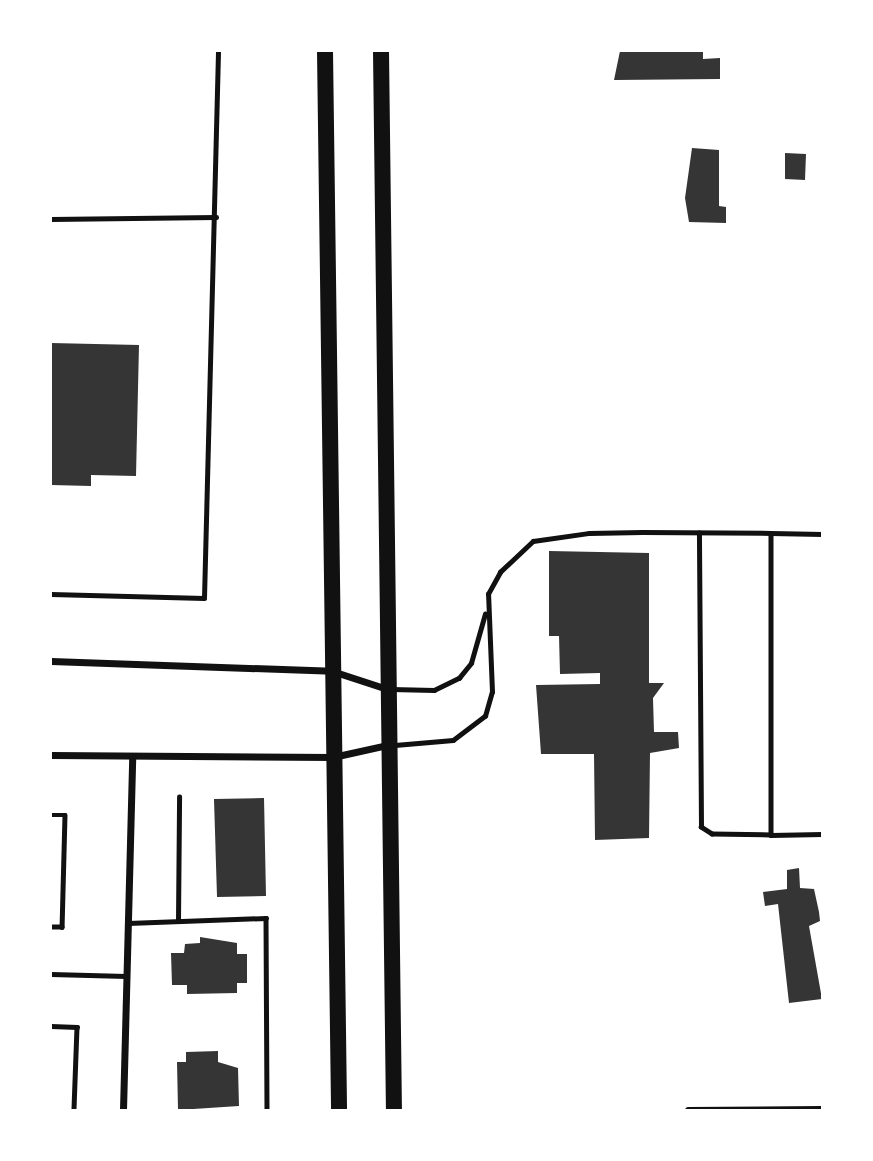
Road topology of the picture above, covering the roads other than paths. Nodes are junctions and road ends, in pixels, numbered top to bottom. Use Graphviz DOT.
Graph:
graph roads {
  1 [pos="218,51"];
  2 [pos="325,51"];
  3 [pos="381,51"];
  4 [pos="216,216"];
  5 [pos="51,219"];
  6 [pos="699,533"];
  7 [pos="771,533"];
  8 [pos="822,534"];
  9 [pos="51,594"];
  10 [pos="485,613"];
  11 [pos="51,660"];
  12 [pos="332,671"];
  13 [pos="387,689"];
  14 [pos="387,745"];
  15 [pos="51,755"];
  16 [pos="132,757"];
  17 [pos="333,757"];
  18 [pos="179,797"];
  19 [pos="51,815"];
  20 [pos="822,834"];
  21 [pos="771,835"];
  22 [pos="178,921"];
  23 [pos="128,923"];
  24 [pos="51,927"];
  25 [pos="51,974"];
  26 [pos="126,976"];
  27 [pos="51,1026"];
  28 [pos="822,1109"];
  29 [pos="74,1110"];
  30 [pos="123,1110"];
  31 [pos="267,1110"];
  32 [pos="338,1110"];
  33 [pos="394,1110"];
  34 [pos="688,1110"];
  1 -- 4 [label="lane"];
  2 -- 12 [label="main road"];
  3 -- 13 [label="main road"];
  4 -- 5 [label="lane"];
  4 -- 9 [label="lane"];
  6 -- 7 [label="lane"];
  6 -- 10 [label="lane"];
  6 -- 21 [label="lane"];
  7 -- 8 [label="lane"];
  7 -- 21 [label="lane"];
  10 -- 13 [label="lane"];
  10 -- 14 [label="lane"];
  11 -- 12 [label="street"];
  12 -- 13 [label="street"];
  12 -- 17 [label="main road"];
  13 -- 14 [label="main road"];
  14 -- 17 [label="street"];
  14 -- 33 [label="main road"];
  15 -- 16 [label="street"];
  16 -- 17 [label="street"];
  16 -- 23 [label="street"];
  17 -- 32 [label="main road"];
  18 -- 22 [label="lane"];
  19 -- 24 [label="lane"];
  20 -- 21 [label="lane"];
  22 -- 23 [label="lane"];
  22 -- 31 [label="lane"];
  23 -- 26 [label="street"];
  25 -- 26 [label="lane"];
  26 -- 30 [label="street"];
  27 -- 29 [label="lane"];
  28 -- 34 [label="street"];
}
